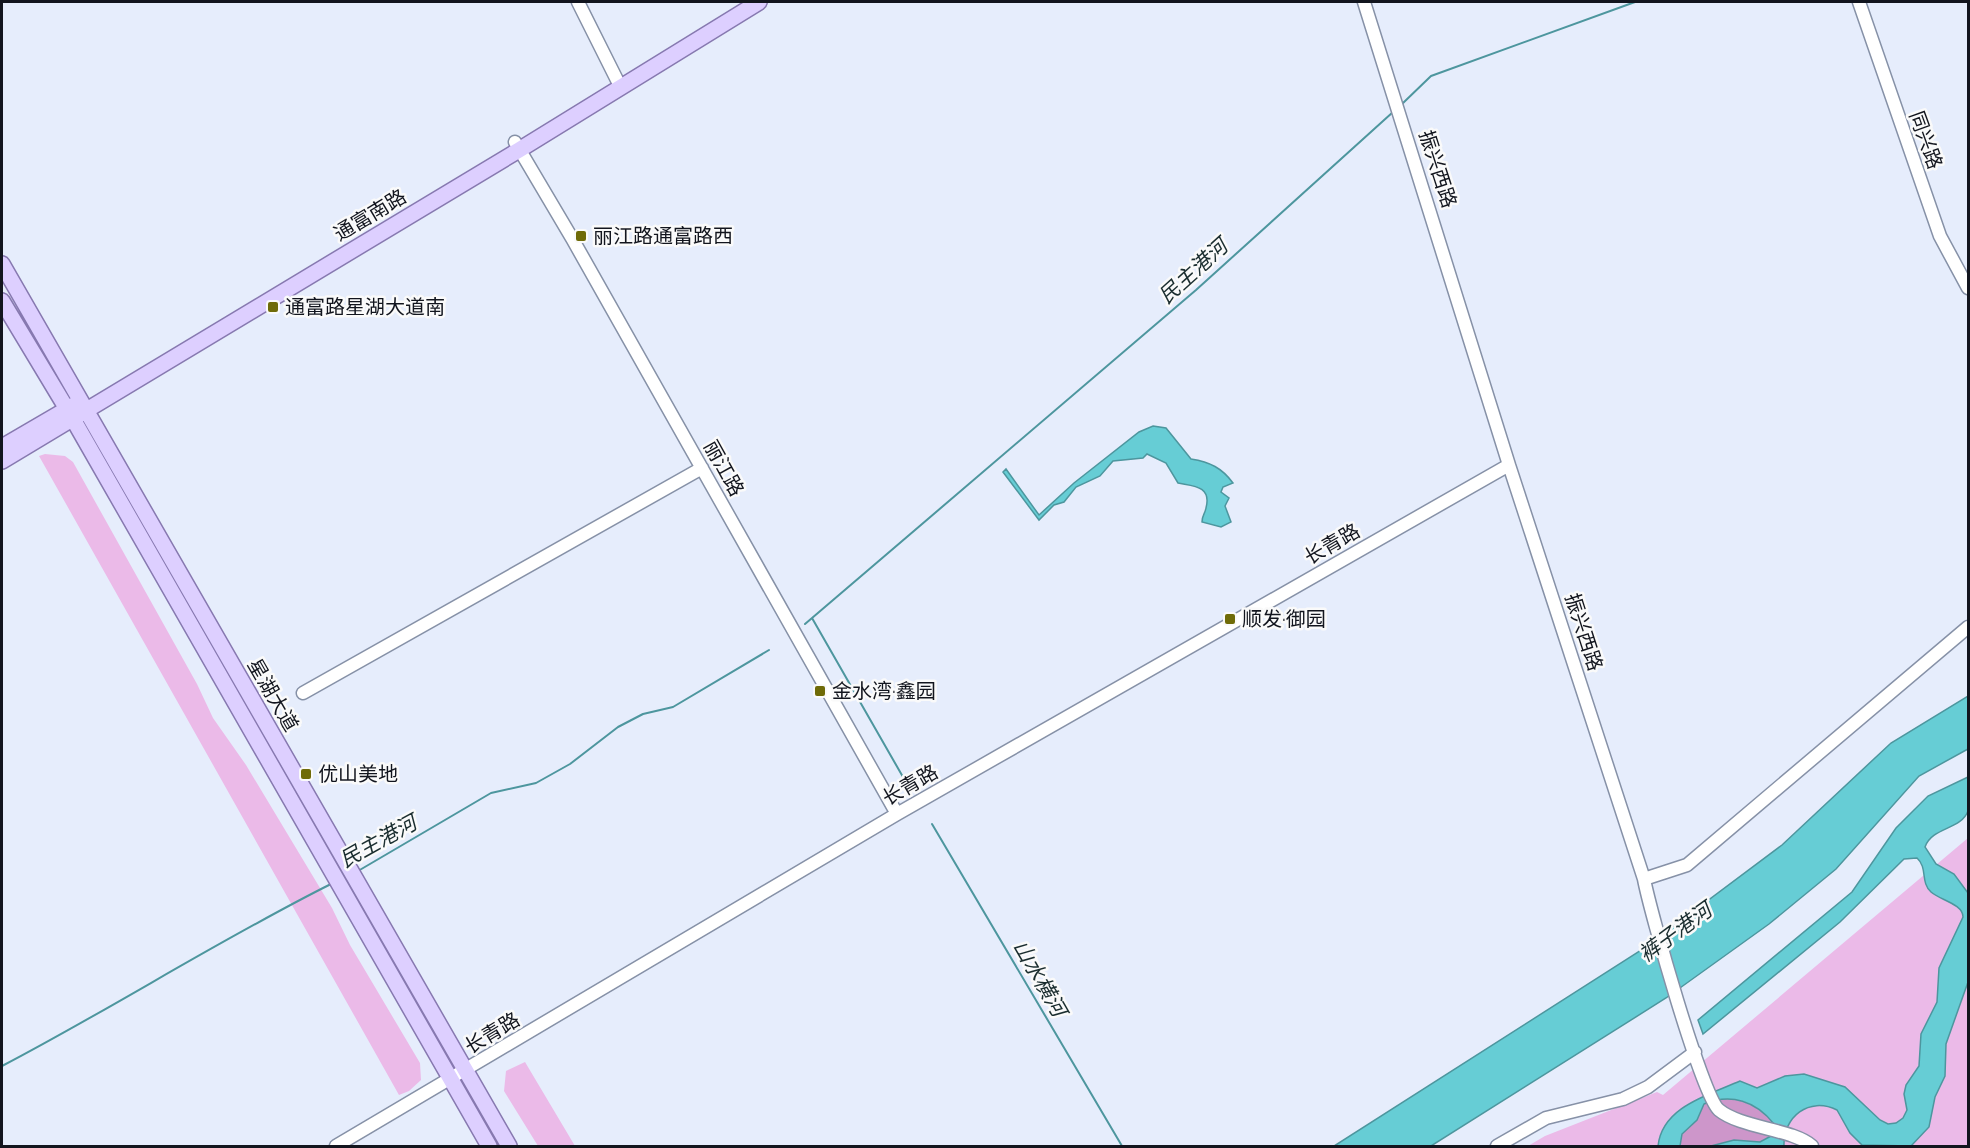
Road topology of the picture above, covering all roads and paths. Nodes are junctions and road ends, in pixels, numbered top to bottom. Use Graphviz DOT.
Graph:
graph roads {
  1 [pos="578,2"];
  2 [pos="744,2"];
  3 [pos="759,2"];
  4 [pos="1364,2"];
  5 [pos="1859,2"];
  6 [pos="619,84"];
  7 [pos="517,146"];
  8 [pos="2,264"];
  9 [pos="1968,288"];
  10 [pos="2,301"];
  11 [pos="76,410"];
  12 [pos="2,447"];
  13 [pos="2,461"];
  14 [pos="1509,465"];
  15 [pos="702,468"];
  16 [pos="1968,627"];
  17 [pos="303,693"];
  18 [pos="897,814"];
  19 [pos="1644,879"];
  20 [pos="1695,1052"];
  21 [pos="465,1071"];
  22 [pos="450,1080"];
  23 [pos="336,1146"];
  24 [pos="489,1146"];
  25 [pos="509,1146"];
  26 [pos="1497,1146"];
  27 [pos="1812,1146"];
  1 -- 6 [label="street"];
  2 -- 6 [label="main road, 通富南路"];
  3 -- 6 [label="main road, 通富南路"];
  4 -- 14 [label="street, 振兴西路"];
  5 -- 9 [label="street, 同兴路"];
  6 -- 7 [label="main road, 通富南路"];
  7 -- 11 [label="main road, 通富南路"];
  7 -- 15 [label="street, 丽江路"];
  8 -- 11 [label="main road, 星湖大道"];
  10 -- 11 [label="main road, 星湖大道"];
  11 -- 12 [label="main road, 通富南路"];
  11 -- 13 [label="main road, 通富南路"];
  11 -- 21 [label="main road, 星湖大道"];
  11 -- 22 [label="main road, 星湖大道"];
  14 -- 18 [label="street, 长青路"];
  14 -- 19 [label="street, 振兴西路"];
  15 -- 17 [label="street"];
  15 -- 18 [label="street, 丽江路"];
  16 -- 19 [label="street"];
  18 -- 21 [label="street, 长青路"];
  19 -- 20 [label="street, 振兴西路"];
  20 -- 26 [label="street"];
  20 -- 27 [label="street, 振兴西路"];
  21 -- 22 [label="street, 长青路"];
  21 -- 25 [label="main road, 星湖大道"];
  22 -- 23 [label="street, 长青路"];
  22 -- 24 [label="main road, 星湖大道"];
}
